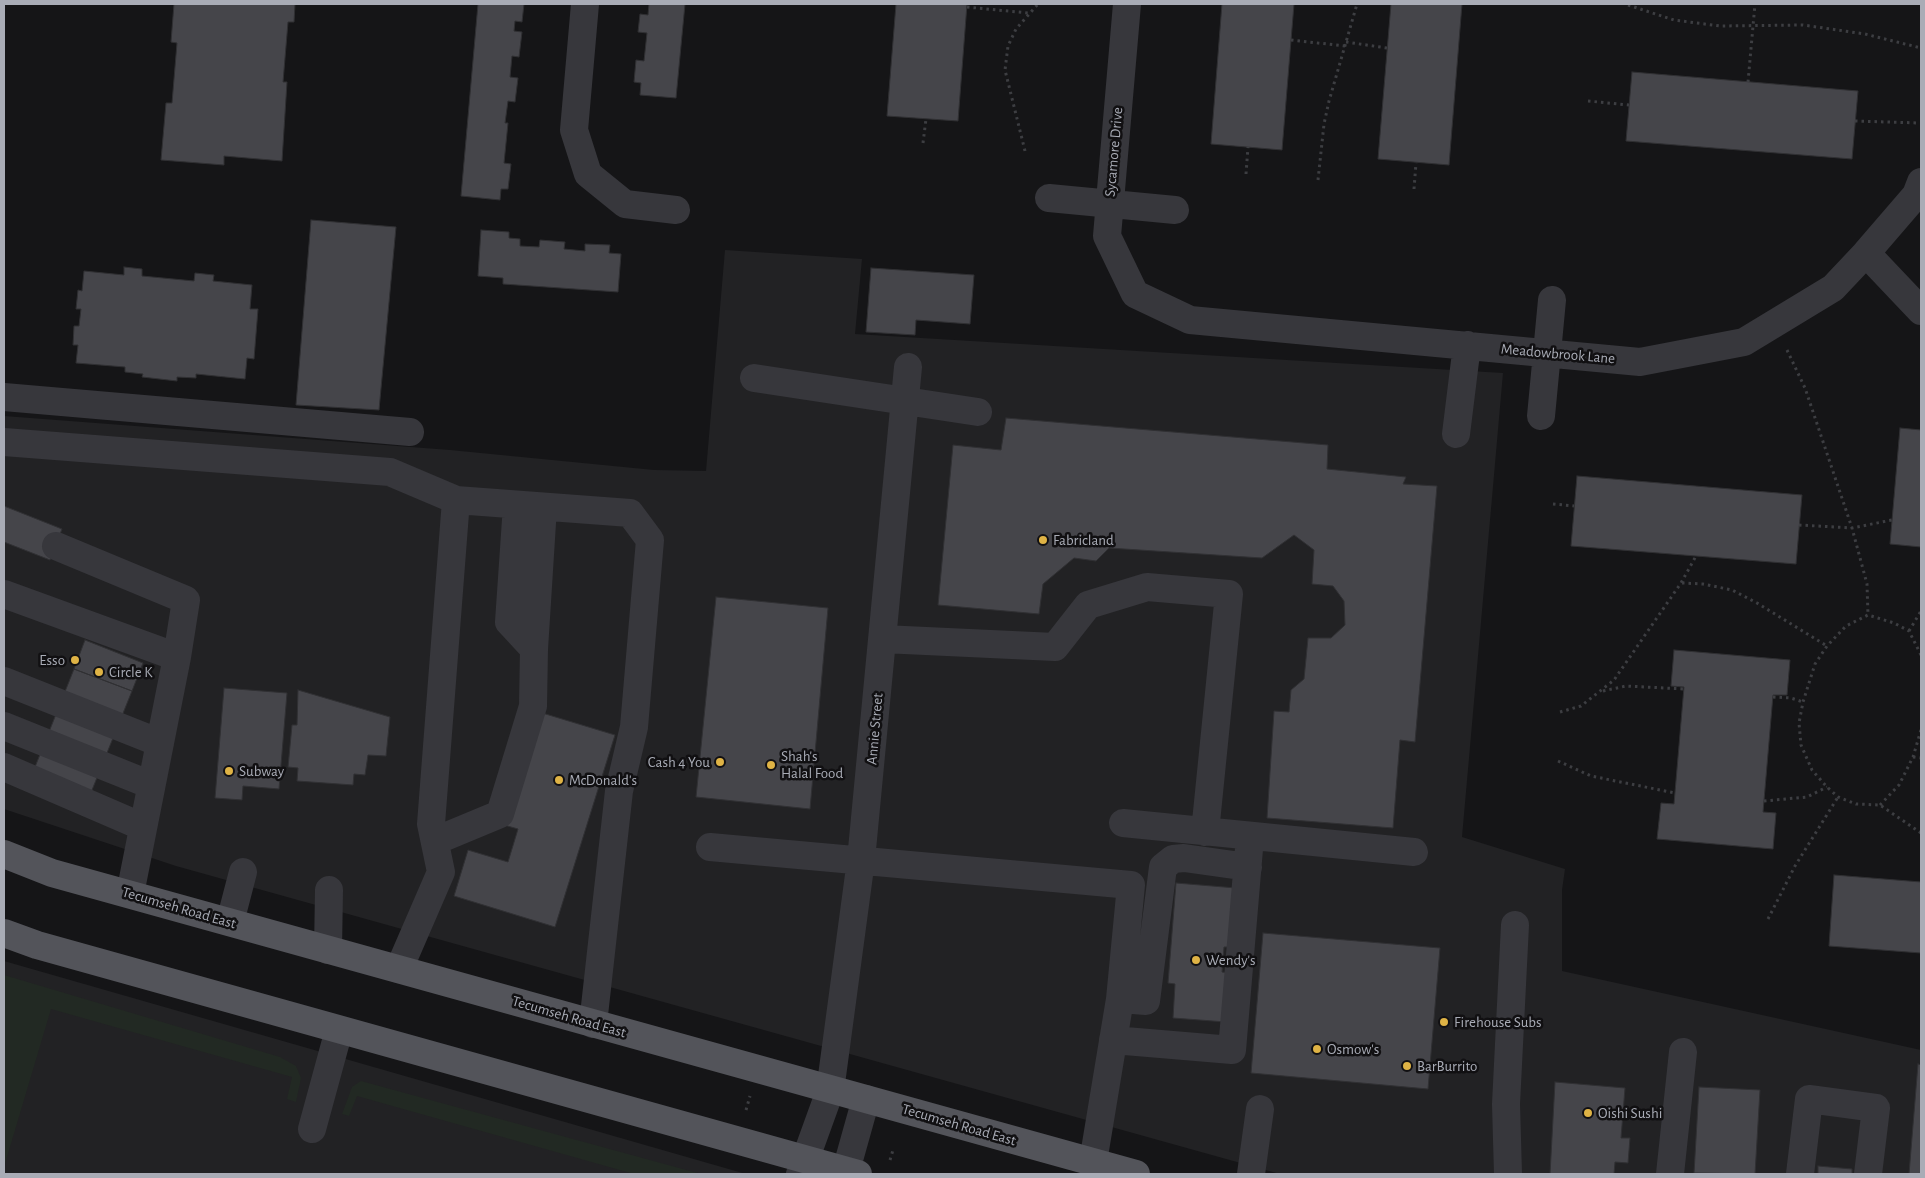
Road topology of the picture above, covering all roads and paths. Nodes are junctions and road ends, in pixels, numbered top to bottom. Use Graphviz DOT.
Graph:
graph roads {
  1 [pos="586,4"];
  2 [pos="1038,4"];
  3 [pos="1127,4"];
  4 [pos="1358,4"];
  5 [pos="1755,4"];
  6 [pos="1628,5"];
  7 [pos="967,7"];
  8 [pos="1028,13"];
  9 [pos="1753,24"];
  10 [pos="1291,40"];
  11 [pos="1346,42"];
  12 [pos="1345,46"];
  13 [pos="1387,48"];
  14 [pos="1921,48"];
  15 [pos="1748,82"];
  16 [pos="1588,101"];
  17 [pos="1629,105"];
  18 [pos="926,119"];
  19 [pos="1856,121"];
  20 [pos="1919,123"];
  21 [pos="923,143"];
  22 [pos="1248,147"];
  23 [pos="1025,151"];
  24 [pos="1416,163"];
  25 [pos="1246,174"];
  26 [pos="1318,180"];
  27 [pos="1921,182"];
  28 [pos="1414,189"];
  29 [pos="1050,198"];
  30 [pos="1110,203"];
  31 [pos="676,210"];
  32 [pos="1175,210"];
  33 [pos="1866,253"];
  34 [pos="1135,294"];
  35 [pos="1552,300"];
  36 [pos="1921,311"];
  37 [pos="1467,345"];
  38 [pos="1784,345"];
  39 [pos="1547,353"];
  40 [pos="908,366"];
  41 [pos="754,378"];
  42 [pos="4,397"];
  43 [pos="905,402"];
  44 [pos="978,412"];
  45 [pos="1541,416"];
  46 [pos="410,432"];
  47 [pos="1456,434"];
  48 [pos="4,442"];
  49 [pos="456,500"];
  50 [pos="1553,504"];
  51 [pos="530,506"];
  52 [pos="1574,506"];
  53 [pos="1892,520"];
  54 [pos="1799,525"];
  55 [pos="1852,528"];
  56 [pos="56,546"];
  57 [pos="1696,556"];
  58 [pos="1681,583"];
  59 [pos="4,594"];
  60 [pos="1921,611"];
  61 [pos="1868,615"];
  62 [pos="1909,631"];
  63 [pos="883,639"];
  64 [pos="1828,646"];
  65 [pos="1921,654"];
  66 [pos="177,657"];
  67 [pos="4,681"];
  68 [pos="1684,689"];
  69 [pos="1600,692"];
  70 [pos="1773,697"];
  71 [pos="1803,702"];
  72 [pos="1560,712"];
  73 [pos="4,726"];
  74 [pos="1921,730"];
  75 [pos="160,743"];
  76 [pos="1914,757"];
  77 [pos="1921,758"];
  78 [pos="1558,761"];
  79 [pos="4,767"];
  80 [pos="151,785"];
  81 [pos="1827,787"];
  82 [pos="1675,794"];
  83 [pos="1838,797"];
  84 [pos="1764,801"];
  85 [pos="1880,805"];
  86 [pos="1123,823"];
  87 [pos="143,827"];
  88 [pos="1205,832"];
  89 [pos="1921,833"];
  90 [pos="1250,836"];
  91 [pos="435,840"];
  92 [pos="710,847"];
  93 [pos="1414,852"];
  94 [pos="4,854"];
  95 [pos="861,860"];
  96 [pos="1248,867"];
  97 [pos="243,872"];
  98 [pos="329,890"];
  99 [pos="130,894"];
  100 [pos="1768,919"];
  101 [pos="230,922"];
  102 [pos="1515,925"];
  103 [pos="4,933"];
  104 [pos="328,950"];
  105 [pos="399,969"];
  106 [pos="1120,999"];
  107 [pos="593,1024"];
  108 [pos="339,1030"];
  109 [pos="1113,1040"];
  110 [pos="1683,1052"];
  111 [pos="830,1090"];
  112 [pos="751,1094"];
  113 [pos="866,1099"];
  114 [pos="1260,1109"];
  115 [pos="746,1110"];
  116 [pos="312,1129"];
  117 [pos="892,1150"];
  118 [pos="890,1160"];
  119 [pos="1093,1162"];
  120 [pos="803,1167"];
  121 [pos="850,1173"];
  122 [pos="1136,1174"];
  123 [pos="1251,1174"];
  124 [pos="1508,1174"];
  125 [pos="1670,1174"];
  126 [pos="1800,1174"];
  127 [pos="1868,1174"];
  1 -- 31 [label="street"];
  2 -- 8 [label="path"];
  3 -- 30 [label="street, Sycamore Drive"];
  4 -- 11 [label="path"];
  5 -- 9 [label="path"];
  6 -- 9 [label="path"];
  7 -- 8 [label="path"];
  8 -- 23 [label="path"];
  9 -- 14 [label="path"];
  9 -- 15 [label="path"];
  10 -- 12 [label="path"];
  11 -- 12 [label="path"];
  11 -- 13 [label="path"];
  12 -- 26 [label="path"];
  16 -- 17 [label="path"];
  18 -- 21 [label="path"];
  19 -- 20 [label="path"];
  22 -- 25 [label="path"];
  24 -- 28 [label="path"];
  27 -- 33 [label="street, Meadowbrook Lane"];
  29 -- 30 [label="street"];
  30 -- 32 [label="street"];
  30 -- 34 [label="street, Sycamore Drive"];
  33 -- 36 [label="street"];
  33 -- 39 [label="street, Meadowbrook Lane"];
  34 -- 37 [label="street, Meadowbrook Lane"];
  35 -- 39 [label="street"];
  37 -- 39 [label="street, Meadowbrook Lane"];
  37 -- 47 [label="street"];
  38 -- 55 [label="path"];
  39 -- 45 [label="street"];
  40 -- 43 [label="street, Annie Street"];
  41 -- 43 [label="street"];
  42 -- 46 [label="street"];
  43 -- 44 [label="street"];
  43 -- 63 [label="street, Annie Street"];
  48 -- 49 [label="street"];
  49 -- 51 [label="street"];
  49 -- 91 [label="street"];
  50 -- 52 [label="path"];
  51 -- 91 [label="street"];
  51 -- 107 [label="street"];
  53 -- 55 [label="path"];
  54 -- 55 [label="path"];
  55 -- 61 [label="path"];
  56 -- 66 [label="street"];
  57 -- 58 [label="path"];
  58 -- 64 [label="path"];
  58 -- 69 [label="path"];
  59 -- 66 [label="street"];
  60 -- 62 [label="path"];
  61 -- 62 [label="path"];
  61 -- 64 [label="path"];
  62 -- 65 [label="path"];
  63 -- 88 [label="street"];
  63 -- 95 [label="street, Annie Street"];
  64 -- 71 [label="path"];
  66 -- 75 [label="street"];
  67 -- 75 [label="street"];
  68 -- 69 [label="path"];
  69 -- 72 [label="path"];
  70 -- 71 [label="path"];
  71 -- 81 [label="path"];
  73 -- 80 [label="street"];
  74 -- 76 [label="path"];
  75 -- 80 [label="street"];
  76 -- 77 [label="path"];
  76 -- 85 [label="path"];
  78 -- 82 [label="path"];
  79 -- 87 [label="street"];
  80 -- 87 [label="street"];
  81 -- 83 [label="path"];
  81 -- 84 [label="path"];
  83 -- 85 [label="path"];
  83 -- 100 [label="path"];
  85 -- 89 [label="path"];
  86 -- 88 [label="street"];
  87 -- 99 [label="street"];
  88 -- 90 [label="street"];
  90 -- 93 [label="street"];
  90 -- 96 [label="street"];
  91 -- 105 [label="street"];
  92 -- 95 [label="street"];
  94 -- 99 [label="main road, Tecumseh Road East"];
  95 -- 106 [label="street"];
  95 -- 111 [label="street, Annie Street"];
  96 -- 106 [label="street"];
  96 -- 109 [label="street"];
  97 -- 101 [label="street"];
  98 -- 104 [label="street"];
  99 -- 101 [label="main road, Tecumseh Road East"];
  101 -- 104 [label="main road, Tecumseh Road East"];
  102 -- 124 [label="street"];
  103 -- 108 [label="main road"];
  104 -- 105 [label="main road, Tecumseh Road East"];
  105 -- 107 [label="main road, Tecumseh Road East"];
  106 -- 109 [label="street"];
  107 -- 111 [label="main road, Tecumseh Road East"];
  108 -- 116 [label="street"];
  108 -- 120 [label="main road"];
  109 -- 119 [label="street"];
  110 -- 125 [label="street"];
  111 -- 113 [label="main road, Tecumseh Road East"];
  111 -- 120 [label="street, Annie Street"];
  112 -- 115 [label="path"];
  113 -- 119 [label="main road, Tecumseh Road East"];
  113 -- 121 [label="street"];
  114 -- 123 [label="street"];
  117 -- 118 [label="path"];
  119 -- 122 [label="main road, Tecumseh Road East"];
  120 -- 121 [label="main road"];
  126 -- 127 [label="street"];
}
